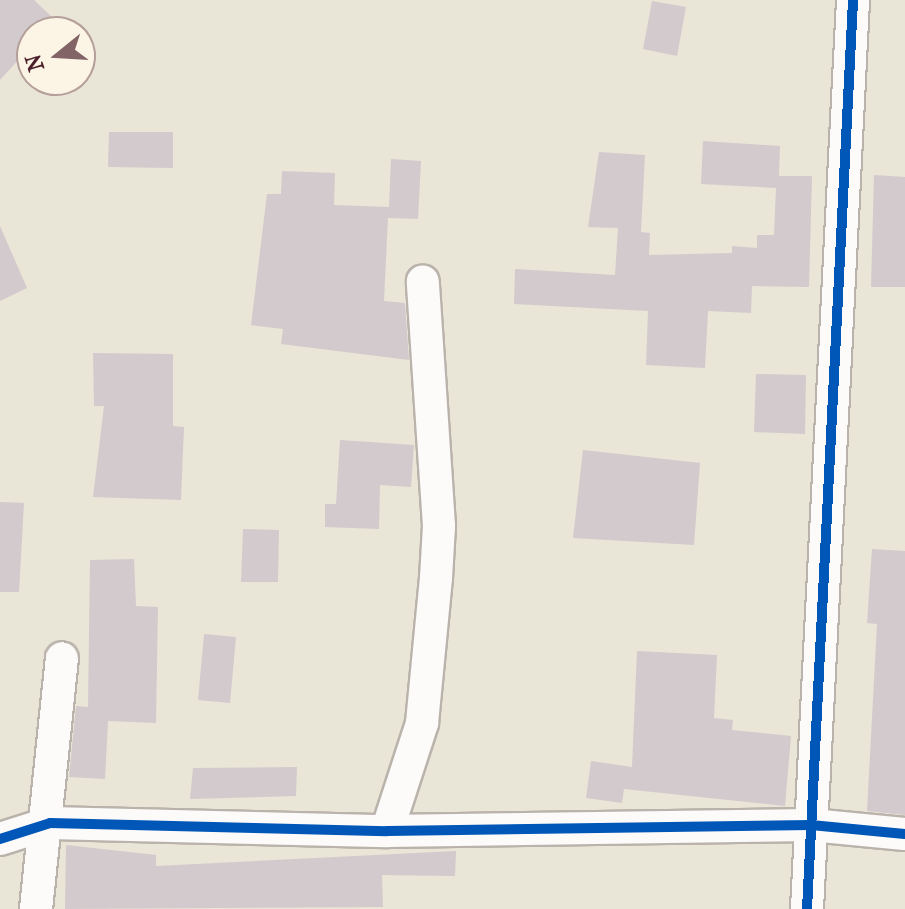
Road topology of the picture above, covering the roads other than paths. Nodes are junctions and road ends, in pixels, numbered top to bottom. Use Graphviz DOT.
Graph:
graph roads {
  1 [pos="853,0"];
  2 [pos="423,282"];
  3 [pos="62,658"];
  4 [pos="50,823"];
  5 [pos="811,825"];
  6 [pos="387,831"];
  7 [pos="905,834"];
  8 [pos="0,839"];
  9 [pos="36,909"];
  10 [pos="807,909"];
  1 -- 5 [label="street"];
  2 -- 6 [label="street"];
  3 -- 4 [label="street"];
  4 -- 6 [label="street"];
  4 -- 8 [label="street"];
  4 -- 9 [label="street"];
  5 -- 6 [label="street"];
  5 -- 7 [label="street"];
  5 -- 10 [label="street"];
}
